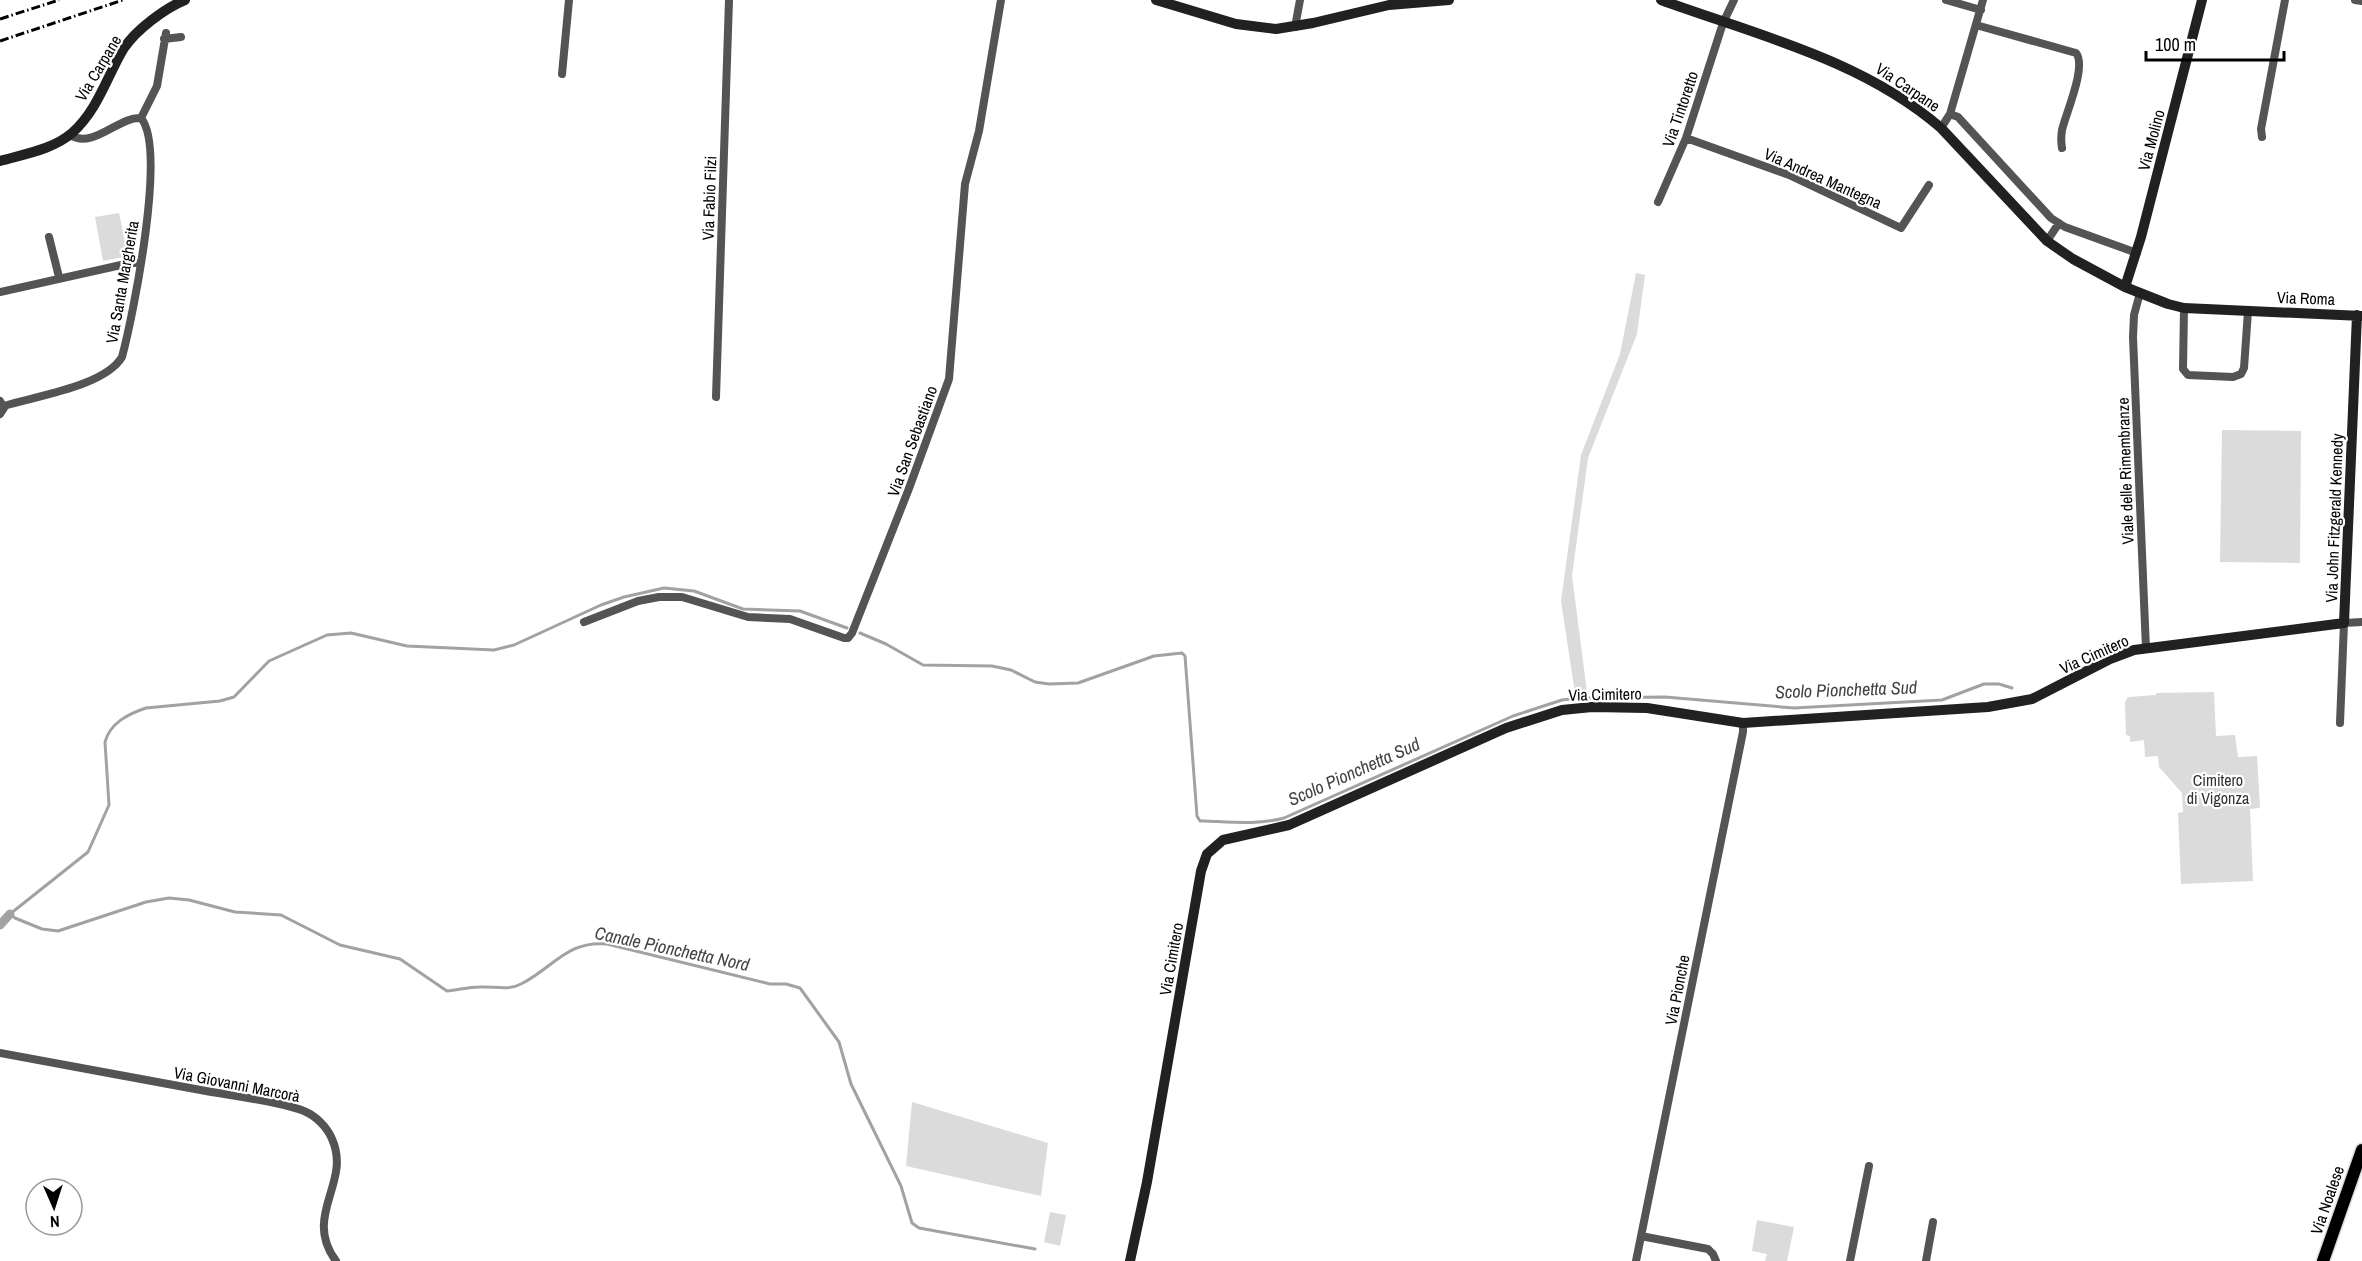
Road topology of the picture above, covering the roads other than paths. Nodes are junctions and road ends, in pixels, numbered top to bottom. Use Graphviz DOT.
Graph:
graph roads {
  1 [pos="185,0"];
  2 [pos="569,0"];
  3 [pos="729,0"];
  4 [pos="1000,0"];
  5 [pos="1156,0"];
  6 [pos="1300,0"];
  7 [pos="1449,0"];
  8 [pos="1661,0"];
  9 [pos="1734,0"];
  10 [pos="1946,0"];
  11 [pos="1983,0"];
  12 [pos="2202,0"];
  13 [pos="2284,0"];
  14 [pos="2355,0"];
  15 [pos="2362,1"];
  16 [pos="1981,10"];
  17 [pos="1723,22"];
  18 [pos="1976,25"];
  19 [pos="1295,27"];
  20 [pos="181,37"];
  21 [pos="562,74"];
  22 [pos="1950,114"];
  23 [pos="141,118"];
  24 [pos="1941,128"];
  25 [pos="70,135"];
  26 [pos="2262,137"];
  27 [pos="1686,138"];
  28 [pos="2062,148"];
  29 [pos="0,161"];
  30 [pos="1929,185"];
  31 [pos="1659,202"];
  32 [pos="2059,224"];
  33 [pos="49,237"];
  34 [pos="2048,241"];
  35 [pos="2137,253"];
  36 [pos="141,263"];
  37 [pos="59,277"];
  38 [pos="2125,287"];
  39 [pos="0,292"];
  40 [pos="2140,293"];
  41 [pos="2184,308"];
  42 [pos="2248,311"];
  43 [pos="2359,316"];
  44 [pos="716,397"];
  45 [pos="2,403"];
  46 [pos="0,414"];
  47 [pos="584,622"];
  48 [pos="2362,622"];
  49 [pos="2344,623"];
  50 [pos="2146,649"];
  51 [pos="1743,723"];
  52 [pos="2340,723"];
  53 [pos="0,1053"];
  54 [pos="2362,1150"];
  55 [pos="1869,1166"];
  56 [pos="1933,1222"];
  57 [pos="1641,1236"];
  58 [pos="1133,1260"];
  59 [pos="336,1261"];
  60 [pos="1636,1261"];
  61 [pos="1716,1261"];
  62 [pos="1850,1261"];
  63 [pos="1926,1261"];
  64 [pos="2323,1261"];
  1 -- 25 [label="street, Via Carpane"];
  2 -- 21 [label="street"];
  3 -- 44 [label="street, Via Fabio Filzi"];
  4 -- 47 [label="street, Via San Sebastiano"];
  5 -- 19 [label="street"];
  6 -- 19 [label="street"];
  7 -- 19 [label="street"];
  8 -- 17 [label="street, Via Carpane"];
  9 -- 17 [label="street, Via Tintoretto"];
  10 -- 16 [label="street"];
  11 -- 16 [label="street"];
  12 -- 35 [label="street, Via Molino"];
  13 -- 26 [label="street"];
  14 -- 15 [label="street"];
  16 -- 18 [label="street"];
  17 -- 24 [label="street, Via Carpane"];
  17 -- 27 [label="street, Via Tintoretto"];
  18 -- 22 [label="street"];
  18 -- 28 [label="street"];
  20 -- 23 [label="street"];
  22 -- 24 [label="street"];
  22 -- 32 [label="street, Via Carpane"];
  23 -- 25 [label="street, Via Carpane"];
  23 -- 36 [label="street, Via Santa Margherita"];
  24 -- 34 [label="street, Via Carpane"];
  25 -- 29 [label="street, Via Carpane"];
  27 -- 30 [label="street, Via Andrea Mantegna"];
  27 -- 31 [label="street, Via Tintoretto"];
  32 -- 34 [label="street"];
  32 -- 35 [label="street, Via Carpane"];
  33 -- 37 [label="street"];
  34 -- 38 [label="street, Via Carpane"];
  35 -- 38 [label="street, Via Molino"];
  36 -- 37 [label="street"];
  36 -- 45 [label="street, Via Santa Margherita"];
  37 -- 39 [label="street"];
  38 -- 40 [label="street, Via Roma"];
  40 -- 41 [label="street, Via Roma"];
  40 -- 50 [label="street, Viale delle Rimembranze"];
  41 -- 42 [label="street, Via Roma"];
  41 -- 42 [label="street"];
  42 -- 43 [label="street, Via Roma"];
  43 -- 49 [label="street, Via John Fitzgerald Kennedy"];
  45 -- 46 [label="street, Via Santa Margherita"];
  48 -- 49 [label="street, Via Cimitero"];
  49 -- 50 [label="street, Via Cimitero"];
  49 -- 52 [label="street, Via John Fitzgerald Kennedy"];
  50 -- 51 [label="street, Via Cimitero"];
  51 -- 57 [label="street, Via Pionche"];
  51 -- 58 [label="street, Via Cimitero"];
  53 -- 59 [label="street, Via Giovanni Marcorà"];
  54 -- 64 [label="main road, Via Noalese"];
  55 -- 62 [label="street"];
  56 -- 63 [label="street"];
  57 -- 60 [label="street, Via Pionche"];
  57 -- 61 [label="street"];
}
